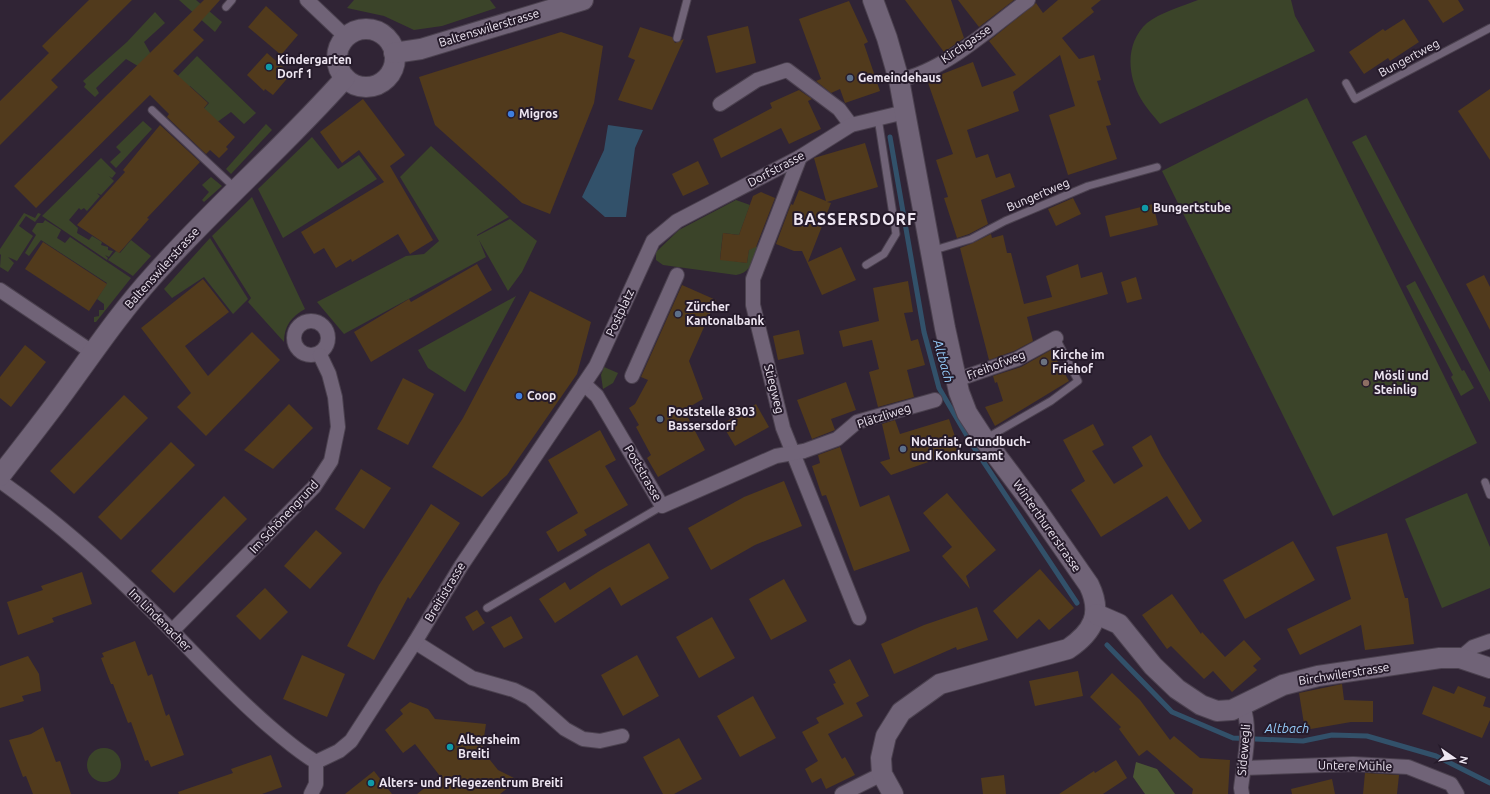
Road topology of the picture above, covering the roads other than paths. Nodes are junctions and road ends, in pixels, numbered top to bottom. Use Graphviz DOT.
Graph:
graph roads {
  1 [pos="232,0"];
  2 [pos="307,0"];
  3 [pos="583,0"];
  4 [pos="687,0"];
  5 [pos="872,0"];
  6 [pos="1028,0"];
  7 [pos="226,7"];
  8 [pos="1490,28"];
  9 [pos="346,37"];
  10 [pos="677,38"];
  11 [pos="394,53"];
  12 [pos="345,78"];
  13 [pos="899,80"];
  14 [pos="1346,83"];
  15 [pos="720,104"];
  16 [pos="152,110"];
  17 [pos="905,112"];
  18 [pos="878,118"];
  19 [pos="851,125"];
  20 [pos="800,157"];
  21 [pos="1157,166"];
  22 [pos="237,190"];
  23 [pos="653,241"];
  24 [pos="930,251"];
  25 [pos="866,265"];
  26 [pos="677,275"];
  27 [pos="0,290"];
  28 [pos="1056,338"];
  29 [pos="92,352"];
  30 [pos="320,355"];
  31 [pos="632,376"];
  32 [pos="956,380"];
  33 [pos="584,384"];
  34 [pos="935,400"];
  35 [pos="984,439"];
  36 [pos="792,453"];
  37 [pos="0,476"];
  38 [pos="0,481"];
  39 [pos="1485,482"];
  40 [pos="1490,495"];
  41 [pos="662,506"];
  42 [pos="487,608"];
  43 [pos="1096,614"];
  44 [pos="859,618"];
  45 [pos="172,631"];
  46 [pos="1490,641"];
  47 [pos="416,642"];
  48 [pos="1460,658"];
  49 [pos="1490,668"];
  50 [pos="1243,706"];
  51 [pos="622,736"];
  52 [pos="316,762"];
  53 [pos="1244,768"];
  54 [pos="882,774"];
  55 [pos="312,794"];
  56 [pos="842,794"];
  57 [pos="893,794"];
  58 [pos="1242,794"];
  59 [pos="1457,794"];
  1 -- 7 [label="lane"];
  2 -- 9 [label="street"];
  3 -- 11 [label="main road, Baltenswilerstrasse"];
  4 -- 10 [label="lane"];
  5 -- 13 [label="main road, Winterthurerstrasse"];
  6 -- 13 [label="street, Kirchgasse"];
  8 -- 14 [label="lane, Bungertweg"];
  9 -- 11 [label="main road"];
  9 -- 12 [label="main road"];
  11 -- 12 [label="main road"];
  12 -- 22 [label="main road, Baltenswilerstrasse"];
  13 -- 17 [label="main road, Winterthurerstrasse"];
  15 -- 19 [label="street"];
  16 -- 22 [label="lane"];
  17 -- 18 [label="street, Dorfstrasse"];
  17 -- 24 [label="main road, Winterthurerstrasse"];
  18 -- 19 [label="street, Dorfstrasse"];
  18 -- 25 [label="lane"];
  19 -- 20 [label="street, Dorfstrasse"];
  20 -- 23 [label="street, Dorfstrasse"];
  20 -- 36 [label="street, Stiegweg"];
  21 -- 24 [label="lane, Bungertweg"];
  22 -- 29 [label="main road, Baltenswilerstrasse"];
  23 -- 33 [label="street, Postplatz"];
  24 -- 32 [label="main road, Winterthurerstrasse"];
  26 -- 31 [label="street"];
  27 -- 29 [label="street"];
  28 -- 32 [label="street, Freihofweg"];
  28 -- 35 [label="lane"];
  29 -- 37 [label="main road, Baltenswilerstrasse"];
  30 -- 45 [label="street, Im Schönengrund"];
  32 -- 35 [label="main road, Winterthurerstrasse"];
  33 -- 41 [label="street, Poststrasse"];
  33 -- 47 [label="street, Breitistrasse"];
  34 -- 36 [label="street, Plätzliweg"];
  35 -- 43 [label="main road, Winterthurerstrasse"];
  36 -- 41 [label="street, Poststrasse"];
  36 -- 44 [label="street, Stiegweg"];
  38 -- 45 [label="street, Im Lindenacher"];
  39 -- 40 [label="lane"];
  41 -- 42 [label="lane"];
  43 -- 50 [label="main road, Birchwilerstrasse"];
  43 -- 54 [label="main road"];
  45 -- 52 [label="street, Im Lindenacher"];
  46 -- 48 [label="street"];
  47 -- 51 [label="street"];
  47 -- 52 [label="street, Breitistrasse"];
  48 -- 49 [label="main road, Birchwilerstrasse"];
  48 -- 50 [label="main road, Birchwilerstrasse"];
  50 -- 53 [label="street, Sidewegli"];
  52 -- 55 [label="street"];
  53 -- 58 [label="street, Sidewegli"];
  53 -- 59 [label="street, Untere Mühle"];
  54 -- 56 [label="street"];
  54 -- 57 [label="main road"];
}
